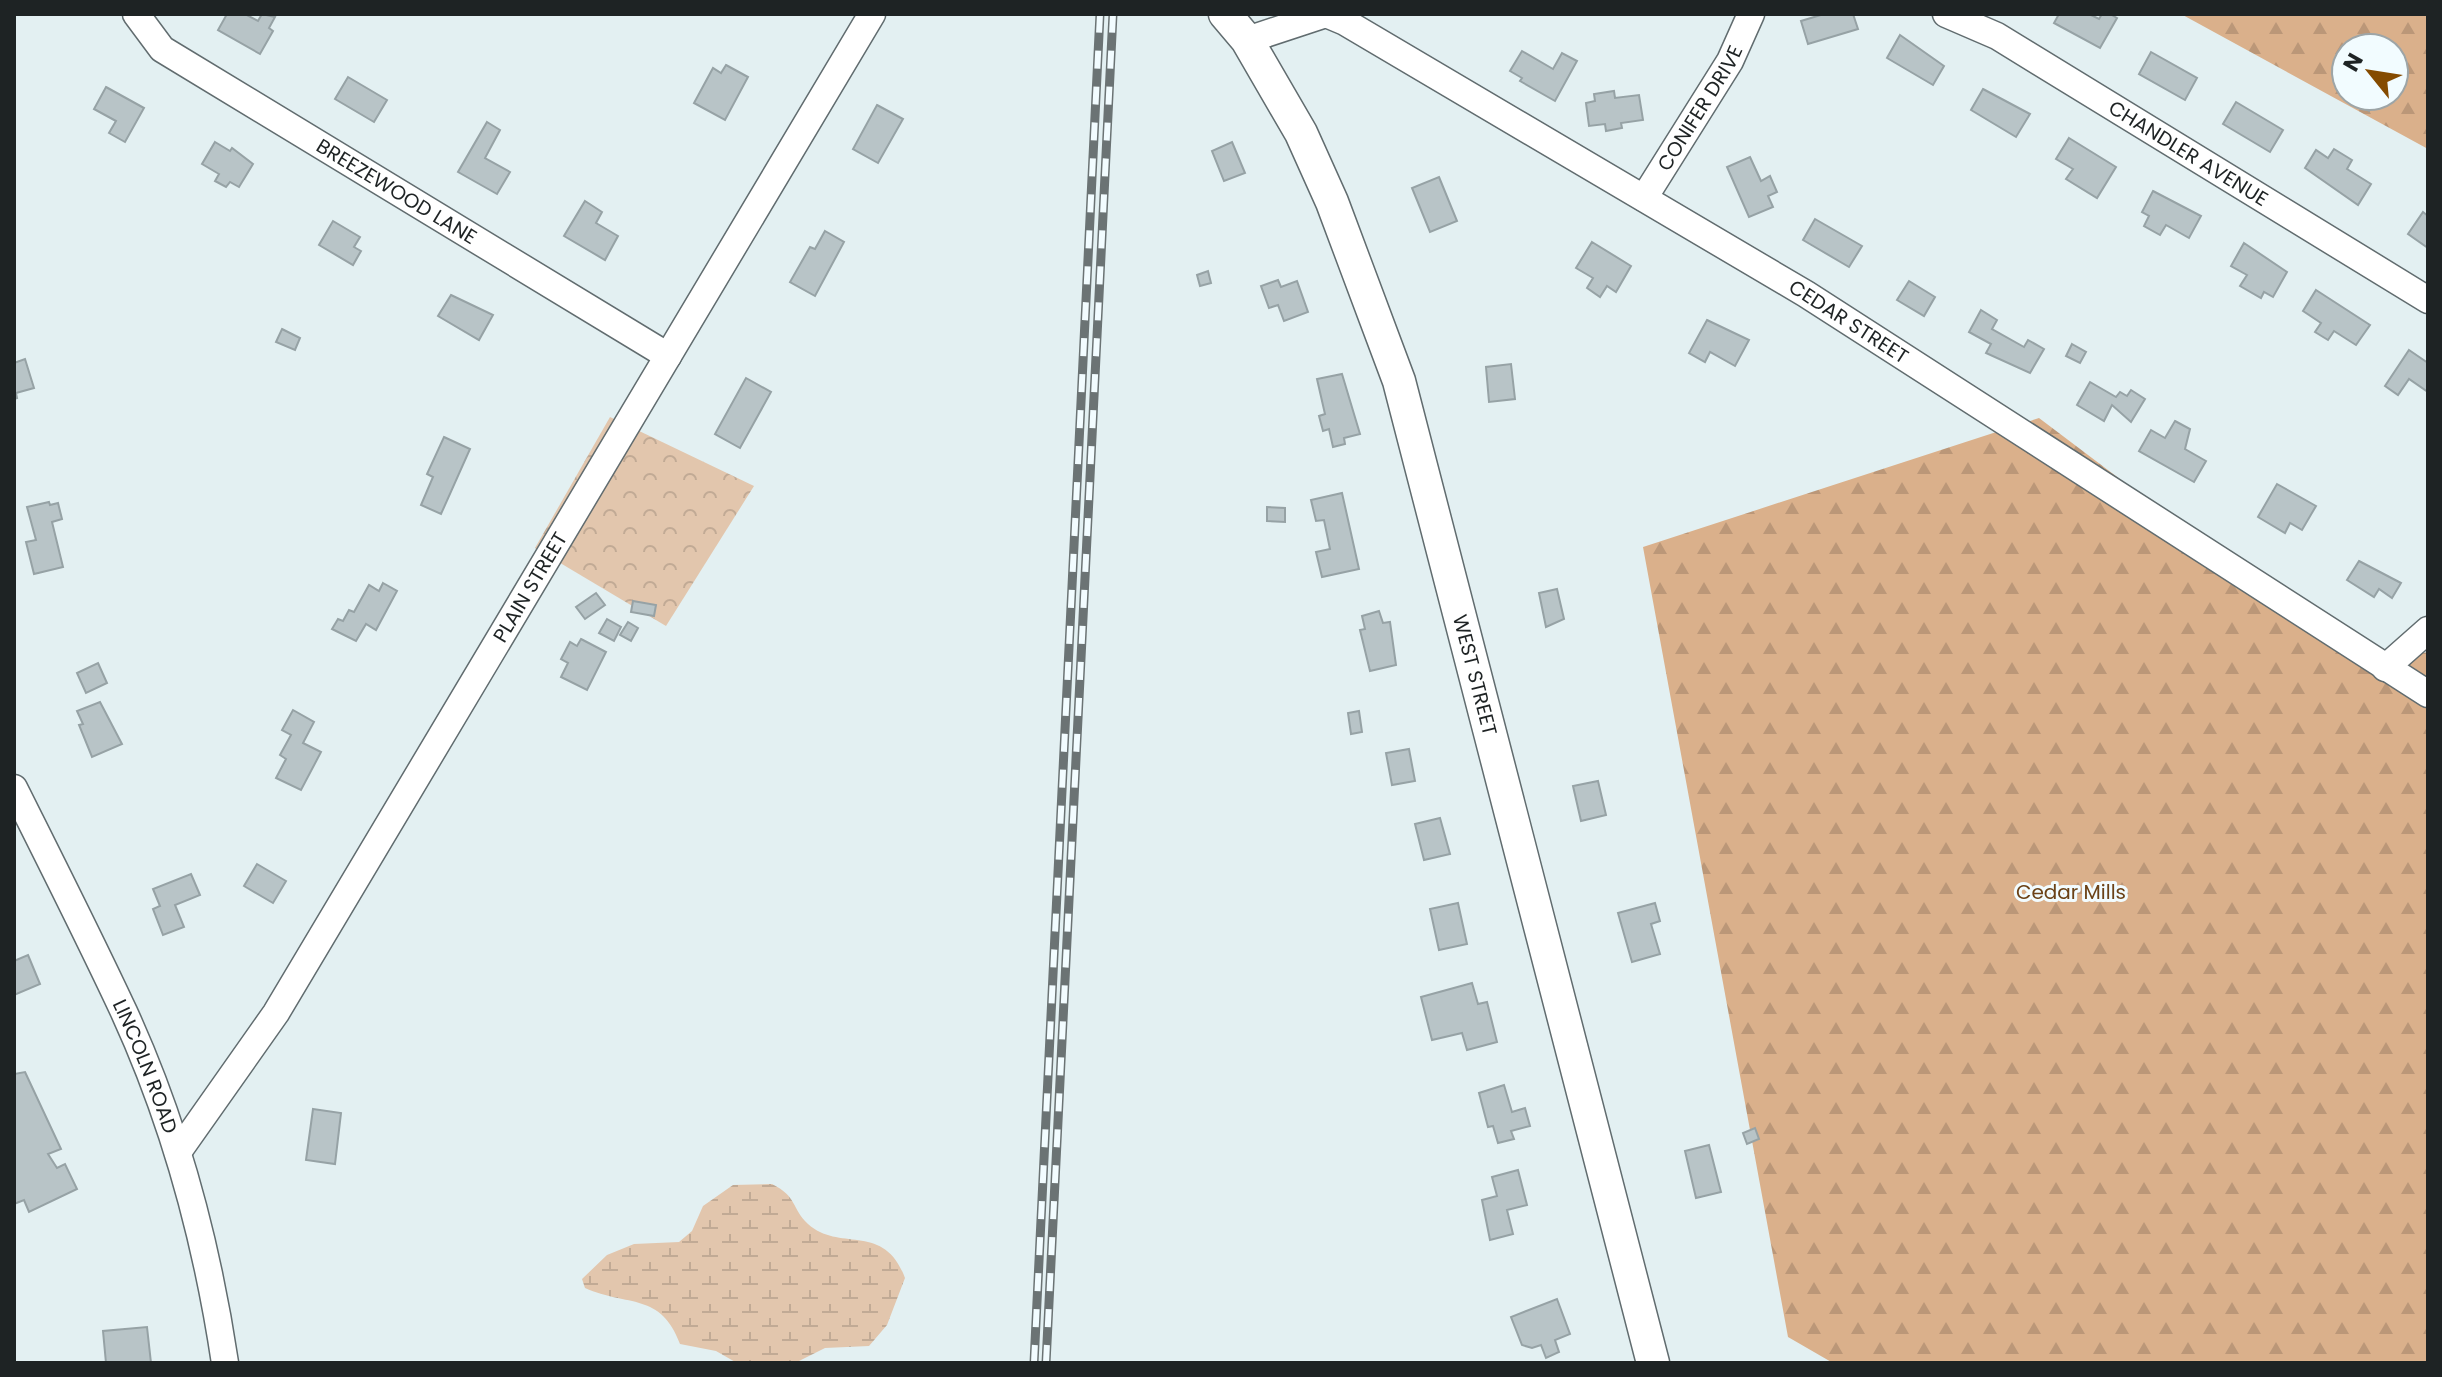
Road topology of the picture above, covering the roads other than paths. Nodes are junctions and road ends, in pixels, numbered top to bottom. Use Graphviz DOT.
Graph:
graph roads {
  1 [pos="136,14"];
  2 [pos="872,14"];
  3 [pos="1225,14"];
  4 [pos="1751,14"];
  5 [pos="1946,14"];
  6 [pos="1247,40"];
  7 [pos="1644,198"];
  8 [pos="2428,300"];
  9 [pos="668,356"];
  10 [pos="2428,630"];
  11 [pos="2385,668"];
  12 [pos="2428,694"];
  13 [pos="14,788"];
  14 [pos="178,1152"];
  15 [pos="225,1363"];
  16 [pos="1653,1363"];
  1 -- 9 [label="street, BREEZEWOOD LANE"];
  2 -- 9 [label="street, PLAIN STREET"];
  3 -- 6 [label="main road, WEST STREET"];
  4 -- 7 [label="street, CONIFER DRIVE"];
  5 -- 8 [label="street, CHANDLER AVENUE"];
  6 -- 7 [label="street, CEDAR STREET"];
  6 -- 16 [label="main road, WEST STREET"];
  7 -- 11 [label="street, CEDAR STREET"];
  9 -- 14 [label="street, PLAIN STREET"];
  10 -- 11 [label="street"];
  11 -- 12 [label="street, CEDAR STREET"];
  13 -- 14 [label="street, LINCOLN ROAD"];
  14 -- 15 [label="street, LINCOLN ROAD"];
}
